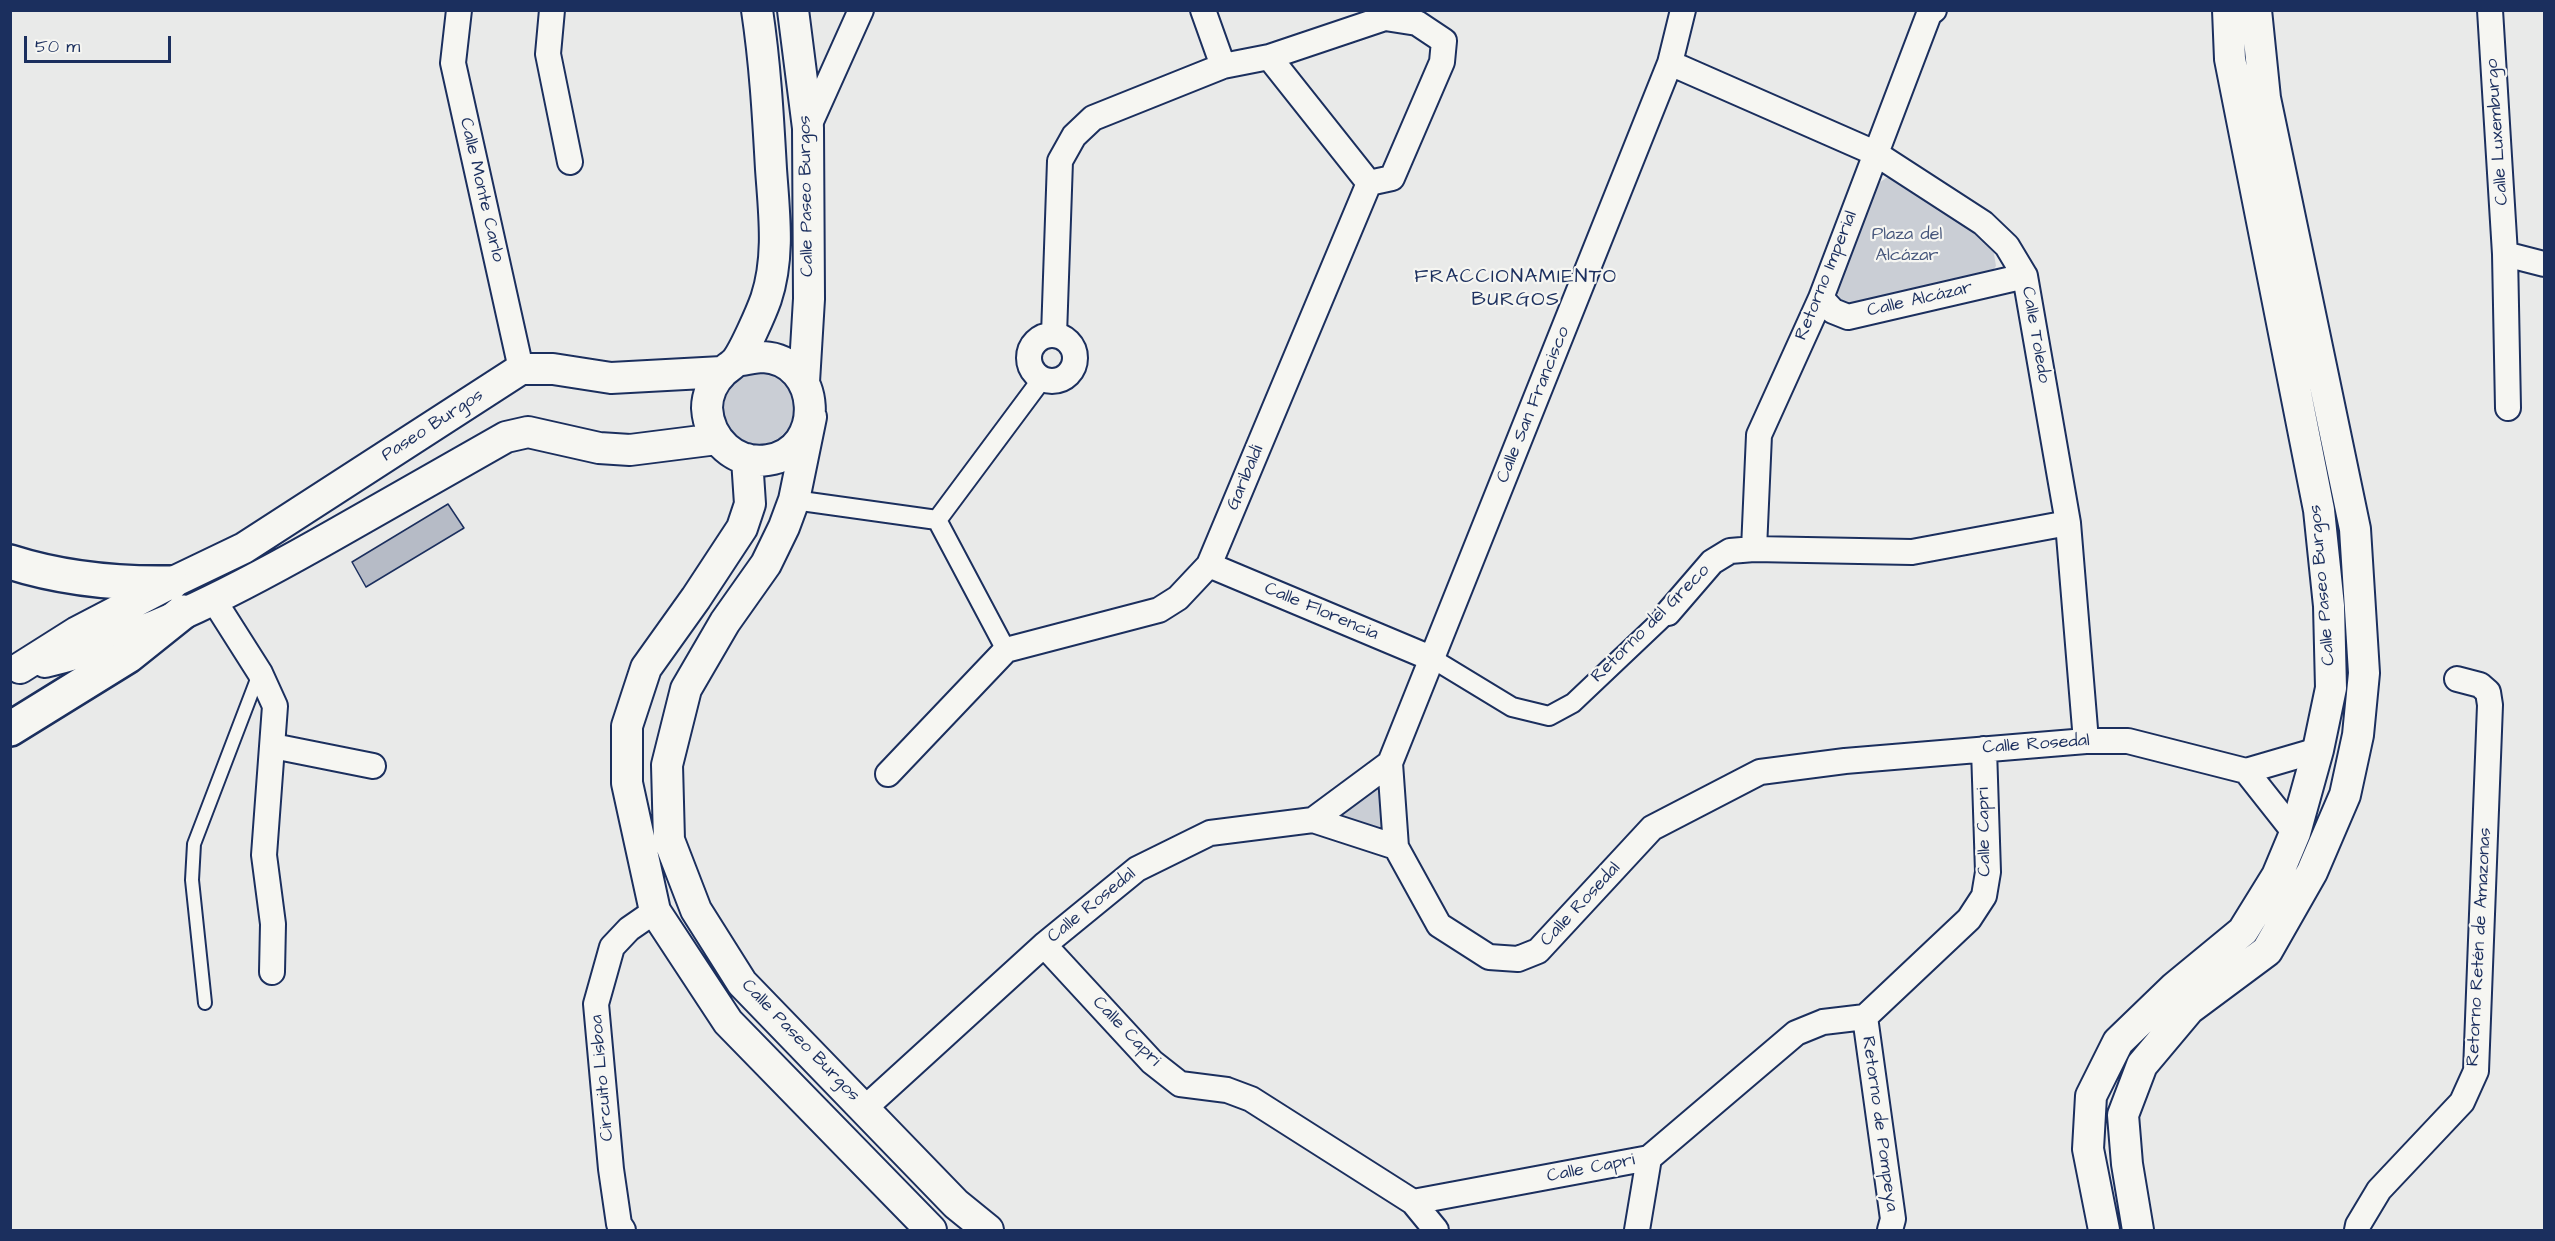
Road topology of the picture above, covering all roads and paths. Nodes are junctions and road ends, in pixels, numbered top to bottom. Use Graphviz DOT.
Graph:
graph roads {
  1 [pos="459,10"];
  2 [pos="552,10"];
  3 [pos="757,10"];
  4 [pos="793,10"];
  5 [pos="861,10"];
  6 [pos="1203,10"];
  7 [pos="1683,10"];
  8 [pos="1934,10"];
  9 [pos="2228,10"];
  10 [pos="2256,10"];
  11 [pos="2490,10"];
  12 [pos="1420,17"];
  13 [pos="1269,57"];
  14 [pos="1671,63"];
  15 [pos="1223,66"];
  16 [pos="808,128"];
  17 [pos="1875,153"];
  18 [pos="570,162"];
  19 [pos="1370,183"];
  20 [pos="2276,218"];
  21 [pos="2505,254"];
  22 [pos="2544,264"];
  23 [pos="2285,266"];
  24 [pos="2025,276"];
  25 [pos="1821,298"];
  26 [pos="1054,335"];
  27 [pos="729,367"];
  28 [pos="521,369"];
  29 [pos="1042,379"];
  30 [pos="804,382"];
  31 [pos="2508,408"];
  32 [pos="811,417"];
  33 [pos="717,439"];
  34 [pos="747,459"];
  35 [pos="794,500"];
  36 [pos="299,514"];
  37 [pos="937,520"];
  38 [pos="2068,523"];
  39 [pos="317,544"];
  40 [pos="244,548"];
  41 [pos="1754,549"];
  42 [pos="10,562"];
  43 [pos="1209,565"];
  44 [pos="265,574"];
  45 [pos="171,583"];
  46 [pos="213,599"];
  47 [pos="183,612"];
  48 [pos="1668,613"];
  49 [pos="1006,650"];
  50 [pos="1433,659"];
  51 [pos="15,668"];
  52 [pos="260,673"];
  53 [pos="2457,679"];
  54 [pos="10,729"];
  55 [pos="2086,741"];
  56 [pos="273,746"];
  57 [pos="1984,749"];
  58 [pos="2318,750"];
  59 [pos="1390,763"];
  60 [pos="373,766"];
  61 [pos="2246,771"];
  62 [pos="888,774"];
  63 [pos="1313,820"];
  64 [pos="2295,832"];
  65 [pos="1396,847"];
  66 [pos="655,911"];
  67 [pos="2244,931"];
  68 [pos="1044,945"];
  69 [pos="2267,951"];
  70 [pos="272,972"];
  71 [pos="205,1003"];
  72 [pos="1865,1017"];
  73 [pos="866,1108"];
  74 [pos="1649,1158"];
  75 [pos="1413,1202"];
  76 [pos="956,1204"];
  77 [pos="623,1230"];
  78 [pos="930,1230"];
  79 [pos="986,1230"];
  80 [pos="1436,1230"];
  81 [pos="1637,1230"];
  82 [pos="1890,1230"];
  83 [pos="2104,1230"];
  84 [pos="2138,1230"];
  85 [pos="2357,1230"];
  1 -- 28 [label="street, Calle Monte Carlo"];
  2 -- 18 [label="street"];
  3 -- 27 [label="street, Calle Paseo Burgos"];
  4 -- 16 [label="street, Calle Paseo Burgos"];
  5 -- 16 [label="street"];
  6 -- 15 [label="street"];
  7 -- 14 [label="street, Calle San Francisco"];
  8 -- 17 [label="street, Retorno Imperial"];
  9 -- 20 [label="street, Calle Paseo Burgos"];
  10 -- 20 [label="street, Calle Paseo Burgos"];
  11 -- 21 [label="street, Calle Luxemburgo"];
  12 -- 13 [label="street"];
  12 -- 19 [label="street"];
  13 -- 15 [label="street"];
  13 -- 19 [label="street"];
  14 -- 17 [label="street, Calle Toledo"];
  14 -- 50 [label="street, Calle San Francisco"];
  15 -- 26 [label="street"];
  16 -- 30 [label="street, Calle Paseo Burgos"];
  17 -- 24 [label="street, Calle Toledo"];
  17 -- 25 [label="street, Retorno Imperial"];
  19 -- 43 [label="street, Garibaldi"];
  20 -- 23 [label="street, Calle Paseo Burgos"];
  21 -- 22 [label="street"];
  21 -- 31 [label="street, Calle Luxemburgo"];
  23 -- 58 [label="street, Calle Paseo Burgos"];
  23 -- 69 [label="street, Calle Paseo Burgos"];
  24 -- 25 [label="street, Calle Alcázar"];
  24 -- 38 [label="street, Calle Toledo"];
  25 -- 41 [label="street, Retorno Imperial"];
  26 -- 29 [label="street"];
  26 -- 29 [label="street"];
  27 -- 28 [label="street"];
  27 -- 30 [label="street"];
  27 -- 33 [label="street"];
  28 -- 36 [label="street, Paseo Burgos"];
  29 -- 37 [label="street"];
  30 -- 32 [label="street"];
  32 -- 34 [label="street"];
  32 -- 35 [label="street, Calle Paseo Burgos"];
  33 -- 34 [label="street"];
  33 -- 39 [label="street"];
  34 -- 66 [label="street, Calle Paseo Burgos"];
  35 -- 37 [label="street"];
  35 -- 73 [label="street, Calle Paseo Burgos"];
  36 -- 39 [label="street"];
  36 -- 40 [label="street, Paseo Burgos"];
  37 -- 49 [label="street"];
  38 -- 41 [label="street, Retorno del Greco"];
  38 -- 55 [label="street, Calle Toledo"];
  39 -- 44 [label="street"];
  40 -- 44 [label="street"];
  40 -- 45 [label="street, Paseo Burgos"];
  41 -- 48 [label="street, Retorno del Greco"];
  42 -- 45 [label="highway"];
  43 -- 49 [label="street, Garibaldi"];
  43 -- 50 [label="street, Calle Florencia"];
  44 -- 46 [label="street"];
  45 -- 51 [label="street, Paseo Burgos"];
  46 -- 47 [label="street"];
  46 -- 52 [label="street"];
  47 -- 51 [label="street"];
  47 -- 54 [label="highway"];
  48 -- 50 [label="street, Retorno del Greco"];
  49 -- 62 [label="street"];
  50 -- 59 [label="street, Calle San Francisco"];
  52 -- 56 [label="street"];
  52 -- 71 [label="lane"];
  53 -- 85 [label="street, Retorno Retén de Amazonas"];
  55 -- 57 [label="street, Calle Rosedal"];
  55 -- 61 [label="street, Calle Rosedal"];
  56 -- 60 [label="street"];
  56 -- 70 [label="street"];
  57 -- 65 [label="street, Calle Rosedal"];
  57 -- 72 [label="street, Calle Capri"];
  58 -- 61 [label="street"];
  58 -- 64 [label="street, Calle Paseo Burgos"];
  59 -- 63 [label="street"];
  59 -- 65 [label="street, Calle San Francisco"];
  61 -- 64 [label="street"];
  63 -- 65 [label="street, Calle Rosedal"];
  63 -- 68 [label="street, Calle Rosedal"];
  64 -- 67 [label="street, Calle Paseo Burgos"];
  66 -- 77 [label="street, Circuito Lisboa"];
  66 -- 78 [label="street, Calle Paseo Burgos"];
  67 -- 69 [label="street"];
  67 -- 83 [label="street, Calle Paseo Burgos"];
  68 -- 73 [label="street, Calle Rosedal"];
  68 -- 75 [label="street, Calle Capri"];
  69 -- 84 [label="street, Calle Paseo Burgos"];
  72 -- 74 [label="street, Calle Capri"];
  72 -- 82 [label="street, Retorno de Pompeya"];
  73 -- 76 [label="street, Calle Paseo Burgos"];
  74 -- 75 [label="street, Calle Capri"];
  74 -- 81 [label="street"];
  75 -- 80 [label="street"];
  76 -- 78 [label="street"];
  76 -- 79 [label="street, Calle Paseo Burgos"];
}
